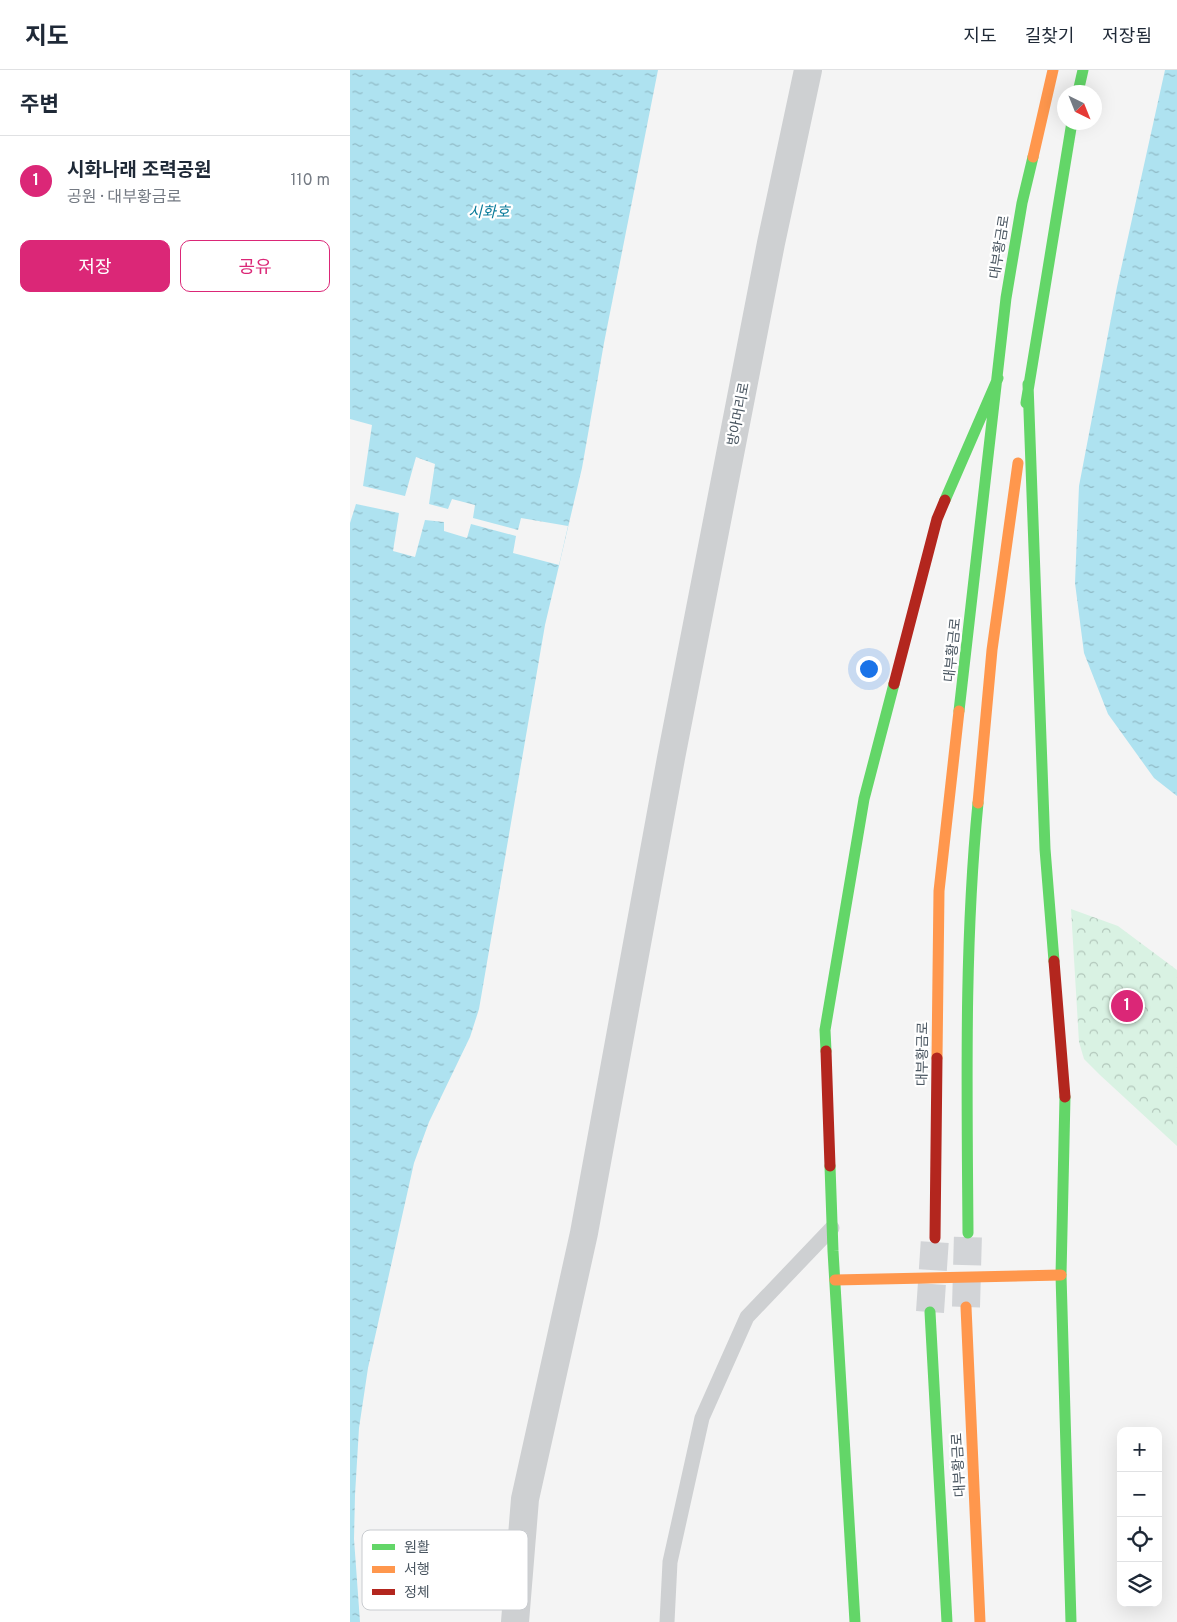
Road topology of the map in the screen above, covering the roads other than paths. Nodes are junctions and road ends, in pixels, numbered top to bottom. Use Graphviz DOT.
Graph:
graph roads {
  1 [pos="808,70"];
  2 [pos="1053,70"];
  3 [pos="1083,70"];
  4 [pos="1080,85"];
  5 [pos="1071,130"];
  6 [pos="998,378"];
  7 [pos="1028,384"];
  8 [pos="832,1228"];
  9 [pos="968,1233"];
  10 [pos="935,1238"];
  11 [pos="1061,1275"];
  12 [pos="835,1280"];
  13 [pos="966,1307"];
  14 [pos="930,1312"];
  15 [pos="522,1530"];
  16 [pos="668,1622"];
  17 [pos="855,1622"];
  18 [pos="947,1622"];
  19 [pos="980,1622"];
  20 [pos="1071,1622"];
  1 -- 15 [label="street, 방아머리로"];
  2 -- 6 [label="main road, 대부황금로"];
  3 -- 4 [label="main road"];
  5 -- 7 [label="main road"];
  6 -- 8 [label="main road"];
  6 -- 10 [label="main road, 대부황금로"];
  7 -- 9 [label="main road"];
  7 -- 11 [label="main road"];
  8 -- 12 [label="main road"];
  8 -- 16 [label="lane"];
  11 -- 12 [label="main road"];
  11 -- 20 [label="main road"];
  12 -- 17 [label="main road"];
  13 -- 19 [label="main road, 대부황금로"];
  14 -- 18 [label="main road, 대부황금로"];
}
